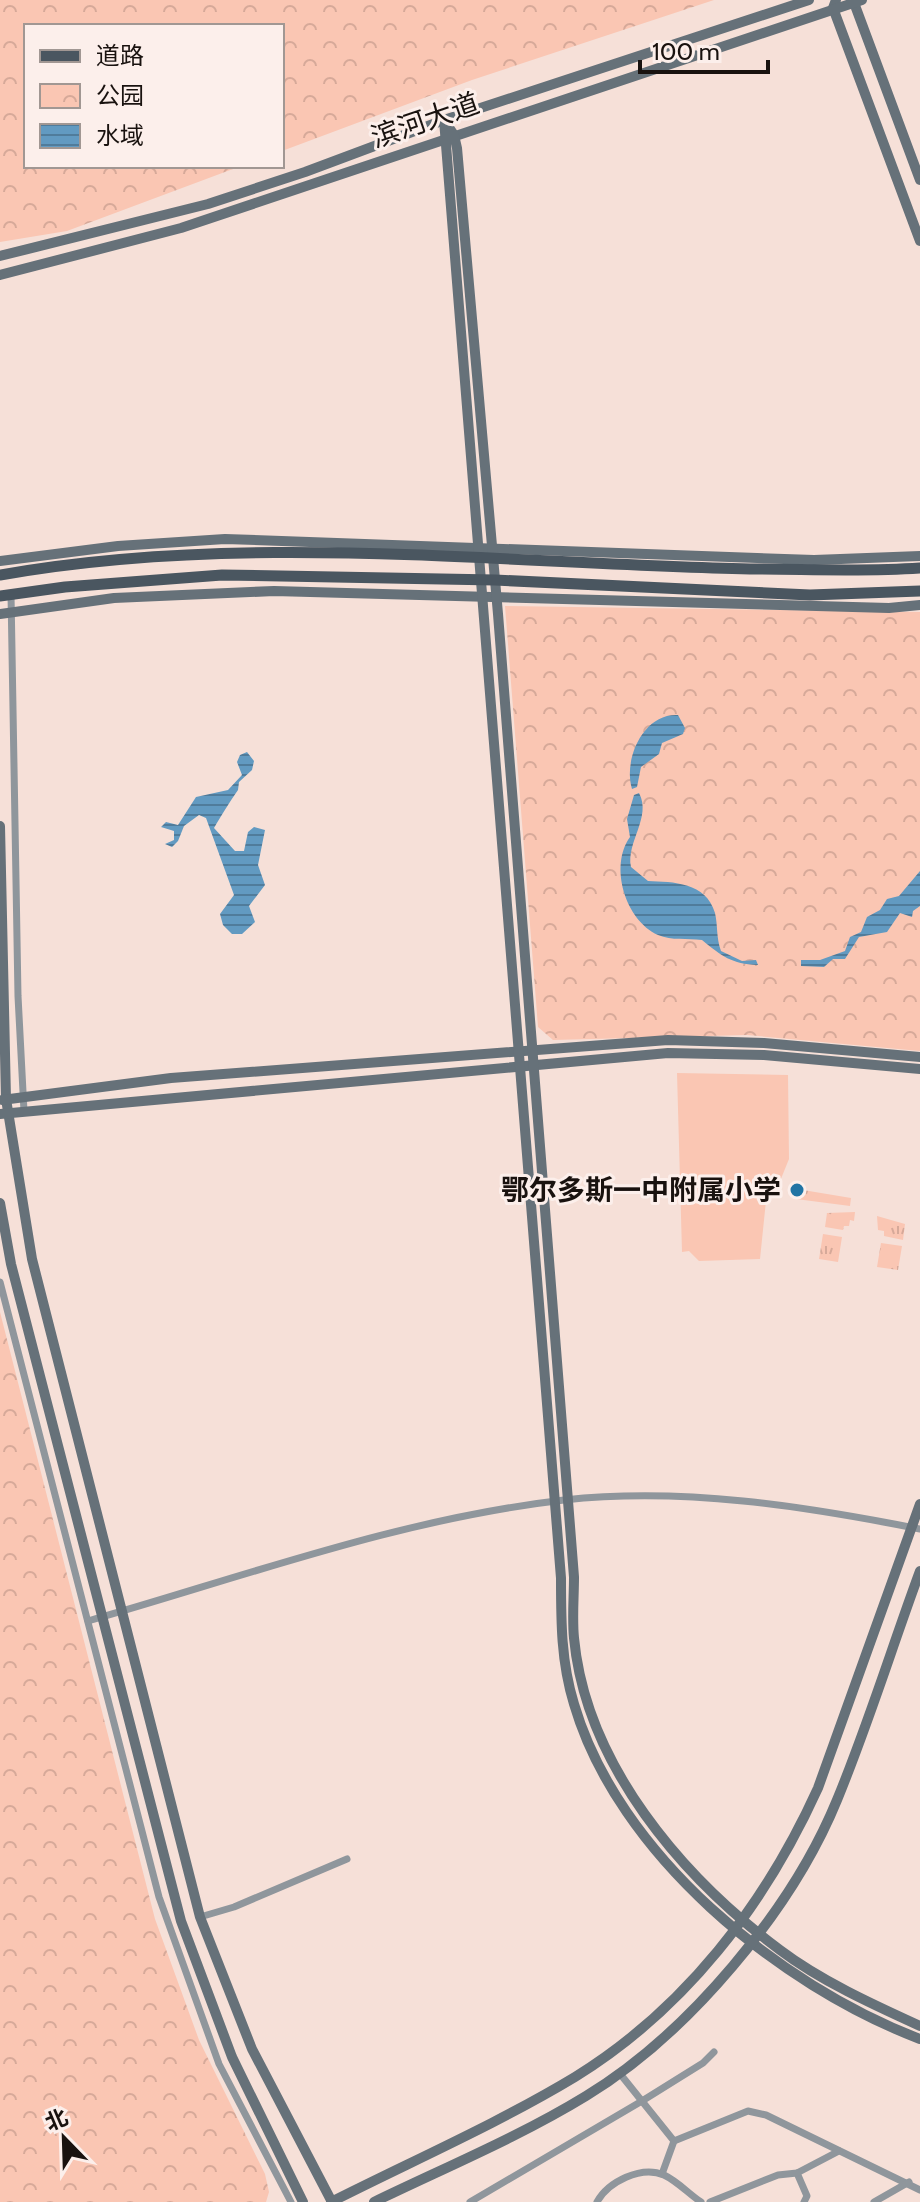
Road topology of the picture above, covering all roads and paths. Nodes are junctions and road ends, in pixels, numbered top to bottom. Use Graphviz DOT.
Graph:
graph roads {
  1 [pos="809,0"];
  2 [pos="857,1"];
  3 [pos="835,4"];
  4 [pos="444,120"];
  5 [pos="449,137"];
  6 [pos="920,180"];
  7 [pos="920,241"];
  8 [pos="0,256"];
  9 [pos="0,275"];
  10 [pos="492,553"];
  11 [pos="478,554"];
  12 [pos="920,556"];
  13 [pos="0,561"];
  14 [pos="920,568"];
  15 [pos="0,575"];
  16 [pos="488,580"];
  17 [pos="920,591"];
  18 [pos="6,595"];
  19 [pos="484,598"];
  20 [pos="497,600"];
  21 [pos="920,605"];
  22 [pos="6,613"];
  23 [pos="0,826"];
  24 [pos="518,1049"];
  25 [pos="531,1049"];
  26 [pos="920,1057"];
  27 [pos="532,1063"];
  28 [pos="519,1064"];
  29 [pos="920,1069"];
  30 [pos="22,1097"];
  31 [pos="3,1100"];
  32 [pos="24,1111"];
  33 [pos="4,1113"];
  34 [pos="0,1203"];
  35 [pos="0,1282"];
  36 [pos="567,1500"];
  37 [pos="555,1502"];
  38 [pos="920,1504"];
  39 [pos="916,1528"];
  40 [pos="920,1571"];
  41 [pos="122,1611"];
  42 [pos="101,1618"];
  43 [pos="88,1621"];
  44 [pos="347,1859"];
  45 [pos="200,1917"];
  46 [pos="741,1918"];
  47 [pos="733,1928"];
  48 [pos="758,1932"];
  49 [pos="749,1941"];
  50 [pos="920,2026"];
  51 [pos="920,2039"];
  52 [pos="714,2052"];
  53 [pos="617,2074"];
  54 [pos="642,2101"];
  55 [pos="674,2141"];
  56 [pos="839,2151"];
  57 [pos="797,2173"];
  58 [pos="662,2174"];
  59 [pos="909,2182"];
  60 [pos="920,2190"];
  61 [pos="291,2202"];
  62 [pos="303,2202"];
  63 [pos="332,2202"];
  64 [pos="374,2202"];
  65 [pos="470,2202"];
  66 [pos="597,2202"];
  67 [pos="701,2202"];
  68 [pos="710,2202"];
  69 [pos="804,2202"];
  70 [pos="874,2202"];
  1 -- 4 [label="street, 滨河大道"];
  2 -- 3 [label="street, 滨河大道"];
  2 -- 6 [label="street"];
  3 -- 5 [label="street, 滨河大道"];
  3 -- 7 [label="street"];
  4 -- 5 [label="street"];
  4 -- 8 [label="street, 滨河大道"];
  5 -- 9 [label="street, 滨河大道"];
  5 -- 10 [label="street"];
  5 -- 11 [label="street"];
  10 -- 11 [label="main road"];
  10 -- 12 [label="street"];
  10 -- 14 [label="main road"];
  10 -- 16 [label="street"];
  11 -- 13 [label="street"];
  11 -- 15 [label="main road"];
  11 -- 16 [label="street"];
  16 -- 17 [label="main road"];
  16 -- 18 [label="main road"];
  16 -- 19 [label="street"];
  16 -- 20 [label="street"];
  18 -- 22 [label="street"];
  19 -- 20 [label="street"];
  19 -- 22 [label="street"];
  19 -- 24 [label="street"];
  20 -- 21 [label="street"];
  20 -- 25 [label="street"];
  22 -- 30 [label="street"];
  23 -- 31 [label="street"];
  24 -- 25 [label="street"];
  24 -- 28 [label="street"];
  24 -- 30 [label="street"];
  25 -- 26 [label="street"];
  25 -- 27 [label="street"];
  27 -- 28 [label="street"];
  27 -- 29 [label="street"];
  27 -- 36 [label="street"];
  28 -- 32 [label="street"];
  28 -- 37 [label="street"];
  30 -- 31 [label="street"];
  30 -- 32 [label="street"];
  31 -- 33 [label="street"];
  32 -- 33 [label="street"];
  33 -- 41 [label="street"];
  34 -- 42 [label="street"];
  35 -- 43 [label="street"];
  36 -- 37 [label="street"];
  36 -- 39 [label="street"];
  36 -- 46 [label="street"];
  37 -- 41 [label="street"];
  37 -- 47 [label="street"];
  38 -- 39 [label="street"];
  39 -- 46 [label="street"];
  40 -- 48 [label="street"];
  41 -- 42 [label="street"];
  41 -- 45 [label="street"];
  42 -- 43 [label="street"];
  42 -- 62 [label="street"];
  43 -- 61 [label="street"];
  44 -- 45 [label="street"];
  45 -- 63 [label="street"];
  46 -- 47 [label="street"];
  46 -- 48 [label="street"];
  47 -- 49 [label="street"];
  47 -- 63 [label="street"];
  48 -- 49 [label="street"];
  48 -- 50 [label="street"];
  49 -- 51 [label="street"];
  49 -- 53 [label="street"];
  52 -- 54 [label="street"];
  53 -- 54 [label="street"];
  53 -- 64 [label="street"];
  54 -- 55 [label="street"];
  54 -- 65 [label="street"];
  55 -- 56 [label="street"];
  55 -- 58 [label="street"];
  56 -- 57 [label="street"];
  56 -- 59 [label="street"];
  57 -- 68 [label="street"];
  57 -- 69 [label="street"];
  58 -- 66 [label="street"];
  58 -- 67 [label="street"];
  59 -- 60 [label="street"];
  59 -- 70 [label="street"];
}
